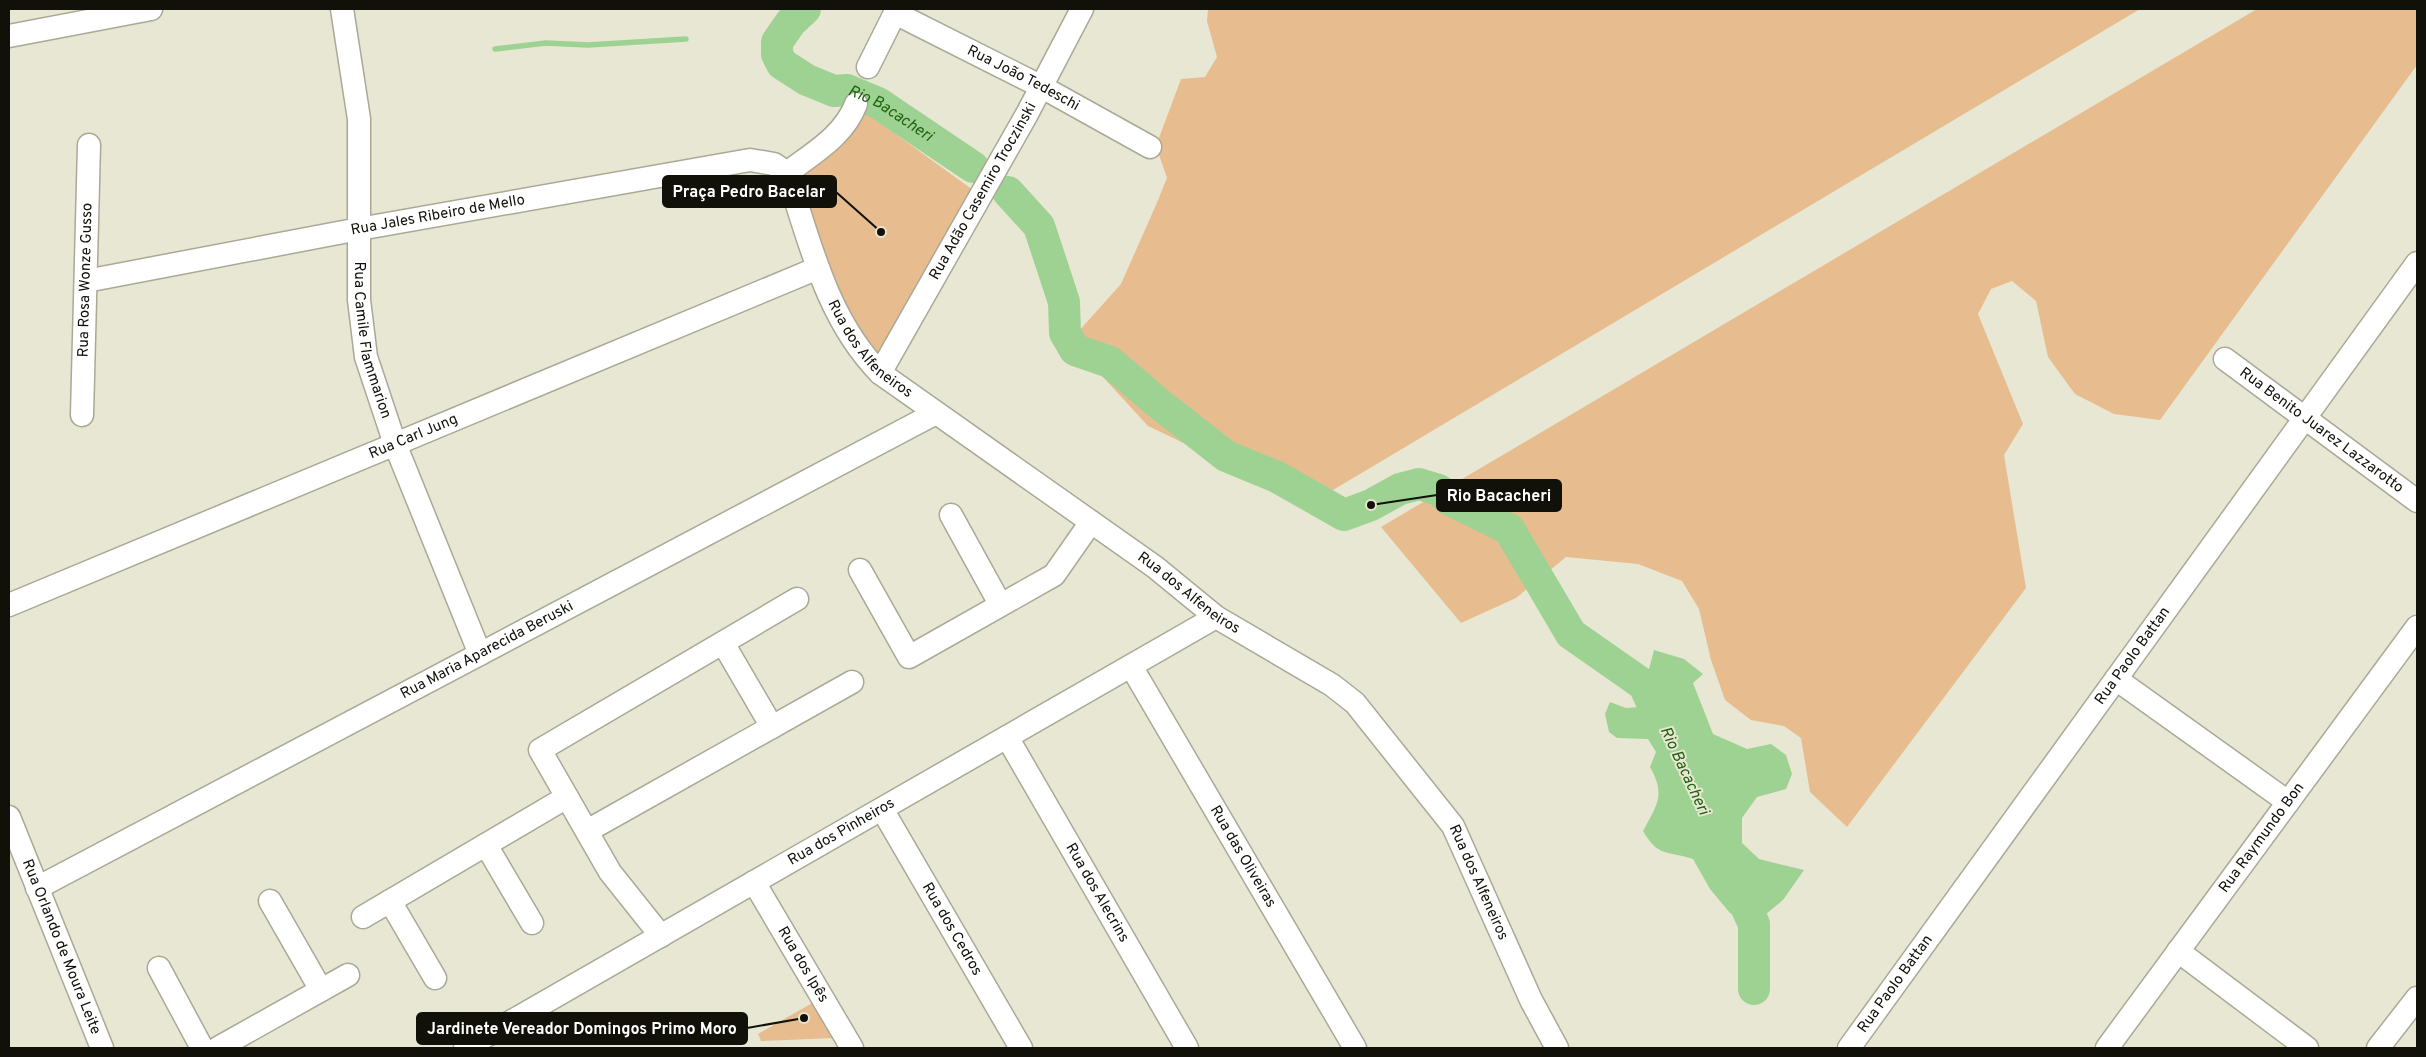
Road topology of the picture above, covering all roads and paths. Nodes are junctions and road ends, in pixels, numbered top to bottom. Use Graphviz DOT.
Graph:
graph roads {
  1 [pos="151,9"];
  2 [pos="342,9"];
  3 [pos="1082,9"];
  4 [pos="896,11"];
  5 [pos="91,14"];
  6 [pos="9,36"];
  7 [pos="868,67"];
  8 [pos="1042,87"];
  9 [pos="856,104"];
  10 [pos="89,145"];
  11 [pos="1150,147"];
  12 [pos="787,173"];
  13 [pos="359,230"];
  14 [pos="2417,263"];
  15 [pos="818,268"];
  16 [pos="86,281"];
  17 [pos="2225,359"];
  18 [pos="880,373"];
  19 [pos="936,413"];
  20 [pos="82,415"];
  21 [pos="2305,418"];
  22 [pos="395,444"];
  23 [pos="2417,500"];
  24 [pos="951,516"];
  25 [pos="1091,522"];
  26 [pos="860,570"];
  27 [pos="797,599"];
  28 [pos="1000,604"];
  29 [pos="9,605"];
  30 [pos="1216,617"];
  31 [pos="2417,628"];
  32 [pos="723,642"];
  33 [pos="480,654"];
  34 [pos="1131,666"];
  35 [pos="2116,679"];
  36 [pos="852,682"];
  37 [pos="772,727"];
  38 [pos="1008,736"];
  39 [pos="567,797"];
  40 [pos="2288,802"];
  41 [pos="882,809"];
  42 [pos="9,817"];
  43 [pos="586,831"];
  44 [pos="486,845"];
  45 [pos="754,882"];
  46 [pos="37,888"];
  47 [pos="270,901"];
  48 [pos="390,901"];
  49 [pos="363,917"];
  50 [pos="532,923"];
  51 [pos="661,936"];
  52 [pos="2178,951"];
  53 [pos="158,968"];
  54 [pos="348,976"];
  55 [pos="435,978"];
  56 [pos="321,990"];
  57 [pos="2417,998"];
  58 [pos="102,1048"];
  59 [pos="202,1048"];
  60 [pos="218,1048"];
  61 [pos="465,1048"];
  62 [pos="852,1048"];
  63 [pos="1021,1048"];
  64 [pos="1187,1048"];
  65 [pos="1355,1048"];
  66 [pos="1557,1048"];
  67 [pos="1849,1048"];
  68 [pos="2107,1048"];
  69 [pos="2307,1048"];
  70 [pos="2378,1048"];
  1 -- 5 [label="street"];
  2 -- 13 [label="street, Rua Camile Flammarion"];
  3 -- 8 [label="street, Rua Adão Casemiro Troczinski"];
  4 -- 7 [label="street"];
  4 -- 8 [label="street, Rua João Tedeschi"];
  5 -- 6 [label="street"];
  8 -- 11 [label="street, Rua João Tedeschi"];
  8 -- 18 [label="street, Rua Adão Casemiro Troczinski"];
  9 -- 12 [label="street"];
  10 -- 16 [label="street, Rua Rosa Wonze Gusso"];
  12 -- 13 [label="street, Rua Jales Ribeiro de Mello"];
  12 -- 15 [label="street, Rua dos Alfeneiros"];
  13 -- 16 [label="street, Rua Jales Ribeiro de Mello"];
  13 -- 22 [label="street, Rua Camile Flammarion"];
  14 -- 21 [label="street, Rua Paolo Battan"];
  15 -- 18 [label="street, Rua dos Alfeneiros"];
  15 -- 22 [label="street, Rua Carl Jung"];
  16 -- 20 [label="street, Rua Rosa Wonze Gusso"];
  17 -- 21 [label="street, Rua Benito Juarez Lazzarotto"];
  18 -- 19 [label="street, Rua dos Alfeneiros"];
  19 -- 25 [label="street, Rua dos Alfeneiros"];
  19 -- 33 [label="street, Rua Maria Aparecida Beruski"];
  21 -- 23 [label="street, Rua Benito Juarez Lazzarotto"];
  21 -- 35 [label="street, Rua Paolo Battan"];
  22 -- 29 [label="street, Rua Carl Jung"];
  22 -- 33 [label="street, Rua Camile Flammarion"];
  24 -- 28 [label="street"];
  25 -- 28 [label="street"];
  25 -- 30 [label="street, Rua dos Alfeneiros"];
  26 -- 28 [label="street"];
  27 -- 32 [label="street"];
  30 -- 34 [label="street, Rua dos Pinheiros"];
  30 -- 66 [label="street, Rua dos Alfeneiros"];
  31 -- 40 [label="street, Rua Raymundo Bon"];
  32 -- 37 [label="street"];
  32 -- 39 [label="street"];
  33 -- 46 [label="street, Rua Maria Aparecida Beruski"];
  34 -- 38 [label="street, Rua dos Pinheiros"];
  34 -- 65 [label="street, Rua das Oliveiras"];
  35 -- 40 [label="street"];
  35 -- 67 [label="street, Rua Paolo Battan"];
  36 -- 37 [label="street"];
  37 -- 43 [label="street"];
  38 -- 41 [label="street, Rua dos Pinheiros"];
  38 -- 64 [label="street, Rua dos Alecrins"];
  39 -- 43 [label="street"];
  39 -- 44 [label="street"];
  40 -- 52 [label="street, Rua Raymundo Bon"];
  41 -- 45 [label="street, Rua dos Pinheiros"];
  41 -- 63 [label="street, Rua dos Cedros"];
  42 -- 46 [label="street, Rua Orlando de Moura Leite"];
  43 -- 51 [label="street"];
  44 -- 48 [label="street"];
  44 -- 50 [label="street"];
  45 -- 51 [label="street, Rua dos Pinheiros"];
  45 -- 62 [label="street, Rua dos Ipês"];
  46 -- 58 [label="street, Rua Orlando de Moura Leite"];
  47 -- 56 [label="street"];
  48 -- 49 [label="street"];
  48 -- 55 [label="street"];
  51 -- 61 [label="street, Rua dos Pinheiros"];
  52 -- 68 [label="street, Rua Raymundo Bon"];
  52 -- 69 [label="street"];
  53 -- 59 [label="street"];
  54 -- 56 [label="street"];
  56 -- 60 [label="street"];
  57 -- 70 [label="street"];
}
